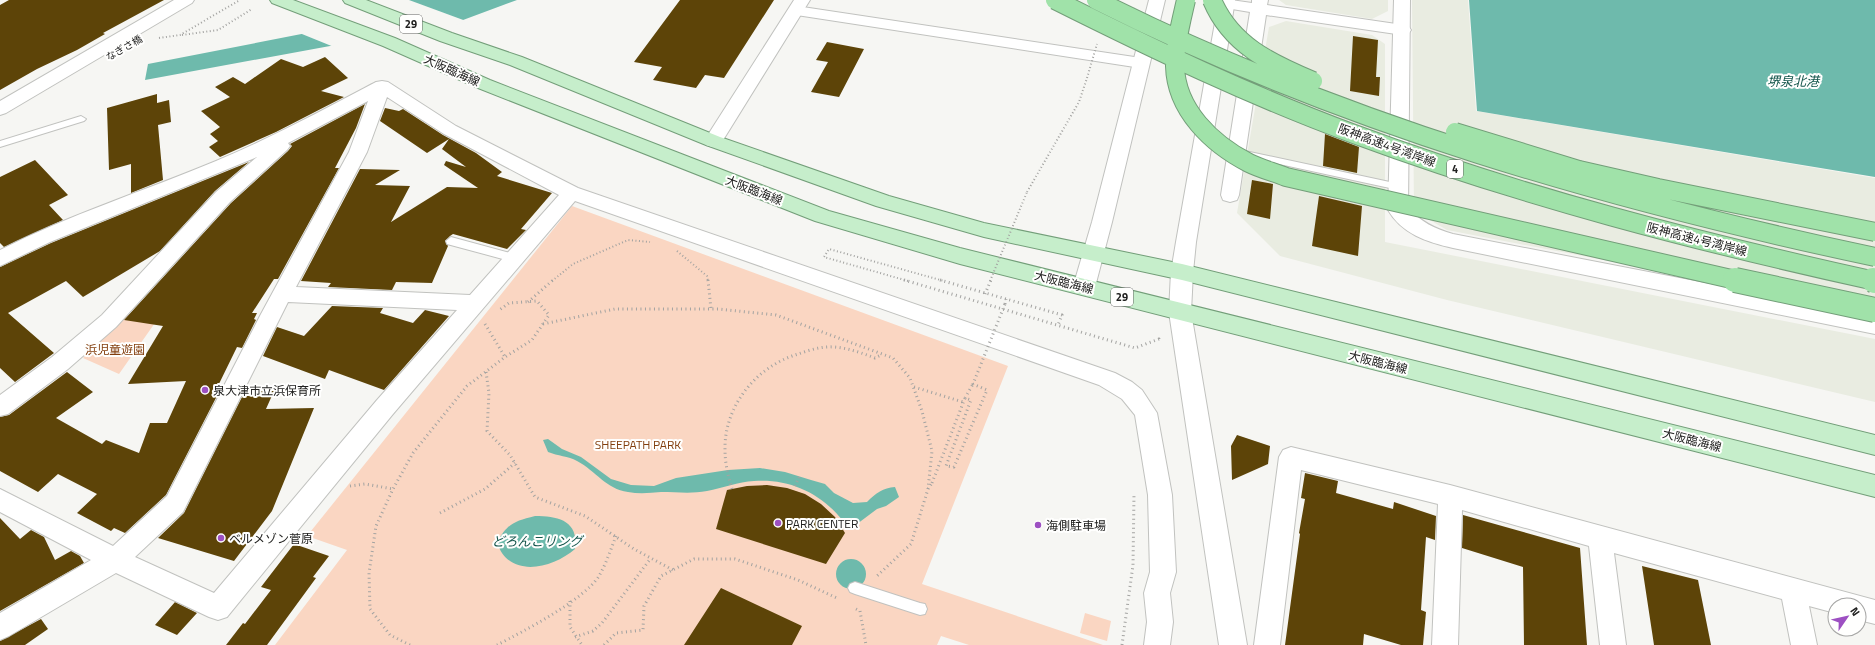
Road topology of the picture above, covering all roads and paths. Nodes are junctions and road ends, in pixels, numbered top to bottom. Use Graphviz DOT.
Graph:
graph roads {
  1 [pos="186,0"];
  2 [pos="240,0"];
  3 [pos="278,0"];
  4 [pos="351,0"];
  5 [pos="1055,0"];
  6 [pos="1096,0"];
  7 [pos="1157,0"];
  8 [pos="1186,0"];
  9 [pos="1402,0"];
  10 [pos="1222,1"];
  11 [pos="1259,4"];
  12 [pos="799,5"];
  13 [pos="252,9"];
  14 [pos="1403,30"];
  15 [pos="180,35"];
  16 [pos="152,39"];
  17 [pos="1098,42"];
  18 [pos="1141,63"];
  19 [pos="382,86"];
  20 [pos="3,104"];
  21 [pos="81,119"];
  22 [pos="296,132"];
  23 [pos="713,140"];
  24 [pos="0,144"];
  25 [pos="1202,145"];
  26 [pos="1237,152"];
  27 [pos="1398,187"];
  28 [pos="571,193"];
  29 [pos="1230,195"];
  30 [pos="1875,232"];
  31 [pos="451,241"];
  32 [pos="654,242"];
  33 [pos="676,250"];
  34 [pos="1092,254"];
  35 [pos="1875,257"];
  36 [pos="514,258"];
  37 [pos="0,259"];
  38 [pos="1182,272"];
  39 [pos="1875,281"];
  40 [pos="1084,287"];
  41 [pos="282,294"];
  42 [pos="985,294"];
  43 [pos="1006,299"];
  44 [pos="527,302"];
  45 [pos="711,309"];
  46 [pos="1875,310"];
  47 [pos="480,312"];
  48 [pos="1180,312"];
  49 [pos="495,314"];
  50 [pos="543,324"];
  51 [pos="1058,325"];
  52 [pos="1875,325"];
  53 [pos="1159,339"];
  54 [pos="882,355"];
  55 [pos="505,357"];
  56 [pos="486,372"];
  57 [pos="973,384"];
  58 [pos="913,386"];
  59 [pos="965,398"];
  60 [pos="964,402"];
  61 [pos="1,405"];
  62 [pos="1875,445"];
  63 [pos="515,464"];
  64 [pos="799,477"];
  65 [pos="795,486"];
  66 [pos="1875,486"];
  67 [pos="393,489"];
  68 [pos="732,489"];
  69 [pos="928,489"];
  70 [pos="1134,489"];
  71 [pos="317,490"];
  72 [pos="1450,496"];
  73 [pos="0,500"];
  74 [pos="440,513"];
  75 [pos="616,536"];
  76 [pos="1600,538"];
  77 [pos="651,558"];
  78 [pos="116,560"];
  79 [pos="673,570"];
  80 [pos="855,588"];
  81 [pos="1793,589"];
  82 [pos="833,595"];
  83 [pos="1827,599"];
  84 [pos="570,602"];
  85 [pos="846,603"];
  86 [pos="853,607"];
  87 [pos="920,608"];
  88 [pos="0,627"];
  89 [pos="575,637"];
  90 [pos="410,645"];
  91 [pos="497,645"];
  92 [pos="582,645"];
  93 [pos="604,645"];
  94 [pos="866,645"];
  95 [pos="1122,645"];
  96 [pos="1157,645"];
  97 [pos="1234,645"];
  98 [pos="1267,645"];
  99 [pos="1445,645"];
  100 [pos="1613,645"];
  101 [pos="1804,645"];
  1 -- 20 [label="street"];
  2 -- 15 [label="path, なぎさ橋"];
  3 -- 40 [label="main road, 大阪臨海線 / 29"];
  4 -- 23 [label="main road, 29"];
  5 -- 39 [label="highway, 阪神高速4号湾岸線 / 4, bridge"];
  6 -- 35 [label="highway, 阪神高速4号湾岸線 / 4, bridge"];
  7 -- 18 [label="street"];
  8 -- 46 [label="highway, bridge"];
  9 -- 14 [label="street"];
  10 -- 11 [label="street"];
  10 -- 25 [label="street"];
  10 -- 30 [label="highway, bridge"];
  11 -- 14 [label="street"];
  11 -- 26 [label="street"];
  12 -- 18 [label="street"];
  12 -- 23 [label="street"];
  13 -- 15 [label="path"];
  14 -- 27 [label="street"];
  15 -- 16 [label="path, なぎさ橋"];
  17 -- 42 [label="path, bridge"];
  18 -- 34 [label="street"];
  19 -- 22 [label="street"];
  19 -- 28 [label="street"];
  19 -- 41 [label="street"];
  21 -- 24 [label="lane"];
  22 -- 37 [label="street"];
  22 -- 61 [label="street"];
  23 -- 34 [label="main road, 29"];
  25 -- 26 [label="lane"];
  25 -- 38 [label="street"];
  26 -- 27 [label="lane"];
  26 -- 29 [label="street"];
  27 -- 52 [label="street"];
  28 -- 36 [label="street"];
  28 -- 96 [label="street"];
  31 -- 36 [label="lane"];
  32 -- 44 [label="path"];
  33 -- 45 [label="path"];
  34 -- 38 [label="main road, 29"];
  34 -- 40 [label="street"];
  36 -- 47 [label="street"];
  38 -- 48 [label="street"];
  38 -- 62 [label="main road, 29"];
  40 -- 48 [label="main road, 大阪臨海線 / 29"];
  41 -- 47 [label="street"];
  41 -- 78 [label="street"];
  42 -- 43 [label="path"];
  42 -- 51 [label="path"];
  43 -- 51 [label="path"];
  43 -- 57 [label="path, bridge"];
  44 -- 49 [label="path"];
  44 -- 50 [label="path"];
  45 -- 50 [label="path"];
  45 -- 54 [label="path"];
  47 -- 55 [label="path"];
  47 -- 71 [label="street"];
  48 -- 66 [label="main road, 大阪臨海線 / 29"];
  48 -- 97 [label="street"];
  50 -- 55 [label="path"];
  51 -- 53 [label="path"];
  54 -- 58 [label="path"];
  54 -- 68 [label="path"];
  55 -- 56 [label="path"];
  56 -- 63 [label="path"];
  56 -- 67 [label="path"];
  57 -- 59 [label="path"];
  57 -- 59 [label="path, bridge"];
  58 -- 60 [label="path"];
  58 -- 69 [label="path"];
  59 -- 60 [label="path, bridge"];
  60 -- 69 [label="path, bridge"];
  63 -- 74 [label="path"];
  63 -- 75 [label="path"];
  64 -- 65 [label="path"];
  67 -- 71 [label="path"];
  67 -- 90 [label="path"];
  69 -- 80 [label="path"];
  70 -- 95 [label="path"];
  71 -- 78 [label="street"];
  72 -- 76 [label="street"];
  72 -- 98 [label="street"];
  72 -- 99 [label="street"];
  73 -- 78 [label="street"];
  75 -- 77 [label="path"];
  75 -- 84 [label="path"];
  76 -- 81 [label="street"];
  76 -- 100 [label="street"];
  77 -- 79 [label="path"];
  77 -- 89 [label="path"];
  78 -- 88 [label="street"];
  79 -- 82 [label="path"];
  79 -- 93 [label="path"];
  80 -- 82 [label="path"];
  80 -- 87 [label="lane"];
  81 -- 83 [label="street"];
  81 -- 101 [label="street"];
  82 -- 85 [label="path"];
  84 -- 89 [label="path"];
  84 -- 91 [label="path"];
  86 -- 94 [label="path"];
  89 -- 92 [label="path"];
}
